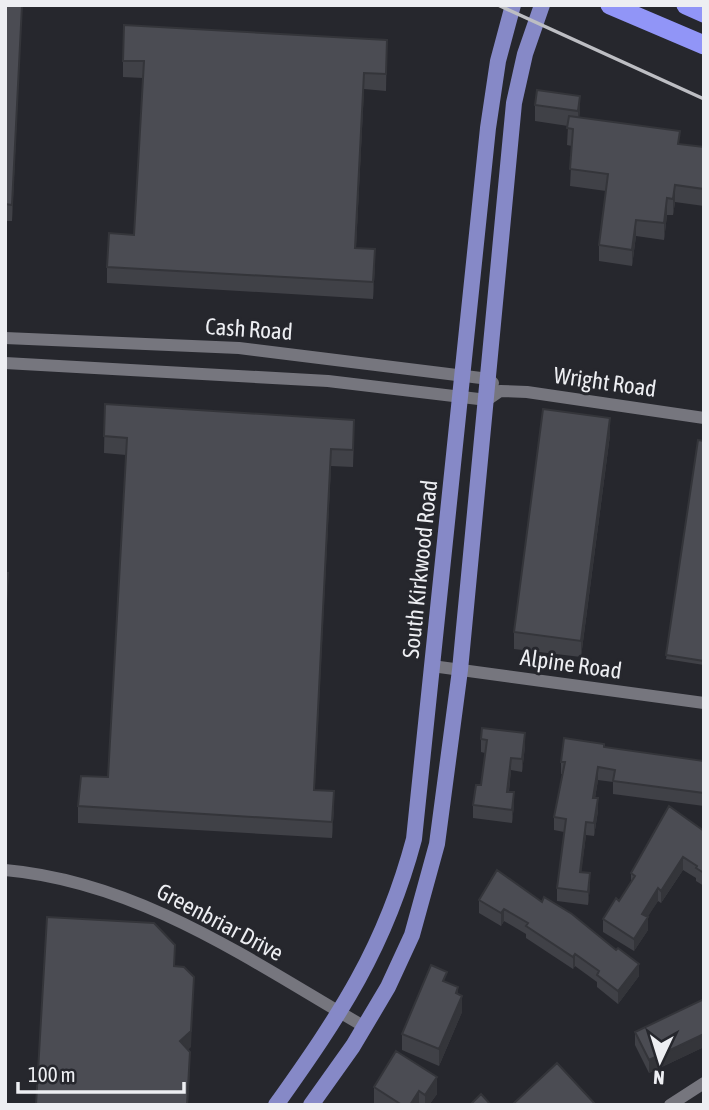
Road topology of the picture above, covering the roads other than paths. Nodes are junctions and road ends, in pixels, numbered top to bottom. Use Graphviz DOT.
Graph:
graph roads {
  1 [pos="513,5"];
  2 [pos="542,5"];
  3 [pos="610,5"];
  4 [pos="686,5"];
  5 [pos="704,13"];
  6 [pos="704,45"];
  7 [pos="488,132"];
  8 [pos="510,134"];
  9 [pos="486,155"];
  10 [pos="509,157"];
  11 [pos="482,186"];
  12 [pos="508,190"];
  13 [pos="5,338"];
  14 [pos="74,342"];
  15 [pos="5,363"];
  16 [pos="73,368"];
  17 [pos="463,376"];
  18 [pos="492,390"];
  19 [pos="461,397"];
  20 [pos="704,418"];
  21 [pos="432,666"];
  22 [pos="460,670"];
  23 [pos="704,703"];
  24 [pos="414,839"];
  25 [pos="437,844"];
  26 [pos="5,870"];
  27 [pos="341,1013"];
  28 [pos="365,1027"];
  29 [pos="704,1083"];
  30 [pos="276,1105"];
  31 [pos="311,1105"];
  32 [pos="670,1105"];
  1 -- 7 [label="main road, South Kirkwood Road"];
  2 -- 8 [label="main road"];
  3 -- 6 [label="highway"];
  4 -- 5 [label="highway"];
  7 -- 8 [label="main road"];
  7 -- 9 [label="main road, South Kirkwood Road"];
  8 -- 10 [label="main road"];
  9 -- 10 [label="main road"];
  9 -- 11 [label="main road, South Kirkwood Road"];
  10 -- 12 [label="main road"];
  11 -- 12 [label="main road"];
  11 -- 17 [label="main road, South Kirkwood Road"];
  12 -- 18 [label="main road"];
  13 -- 14 [label="street, Cash Road"];
  14 -- 16 [label="street"];
  14 -- 17 [label="street, Cash Road"];
  15 -- 16 [label="street, Cash Road"];
  16 -- 19 [label="street, Cash Road"];
  17 -- 18 [label="street, Cash Road"];
  17 -- 19 [label="main road, South Kirkwood Road"];
  18 -- 19 [label="street, Wright Road"];
  18 -- 20 [label="street, Wright Road"];
  18 -- 22 [label="main road"];
  19 -- 21 [label="main road, South Kirkwood Road"];
  21 -- 22 [label="street, Alpine Road"];
  21 -- 24 [label="main road, South Kirkwood Road"];
  22 -- 23 [label="street, Alpine Road"];
  22 -- 25 [label="main road"];
  24 -- 25 [label="main road"];
  24 -- 27 [label="main road, South Kirkwood Road"];
  25 -- 28 [label="main road"];
  26 -- 27 [label="street, Greenbriar Drive"];
  27 -- 28 [label="street, Greenbriar Drive"];
  27 -- 30 [label="main road, South Kirkwood Road"];
  28 -- 31 [label="main road"];
  29 -- 32 [label="street"];
}
